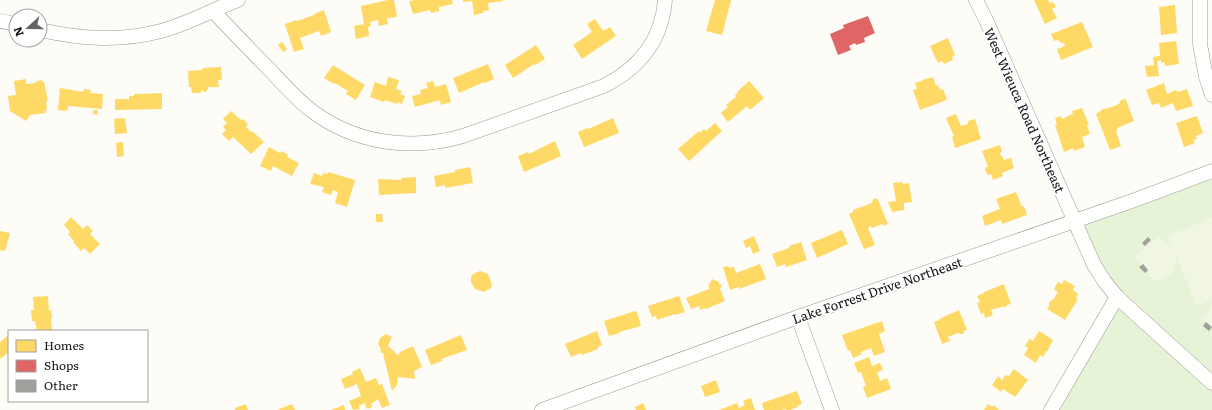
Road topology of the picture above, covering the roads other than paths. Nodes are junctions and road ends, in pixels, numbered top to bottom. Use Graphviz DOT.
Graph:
graph roads {
  1 [pos="238,0"];
  2 [pos="665,0"];
  3 [pos="976,0"];
  4 [pos="1200,0"];
  5 [pos="213,11"];
  6 [pos="48,32"];
  7 [pos="1212,95"];
  8 [pos="1212,171"];
  9 [pos="1073,220"];
  10 [pos="1117,297"];
  11 [pos="798,317"];
  12 [pos="1212,382"];
  13 [pos="542,410"];
  14 [pos="832,410"];
  15 [pos="1051,410"];
  1 -- 5 [label="street"];
  2 -- 5 [label="street"];
  3 -- 9 [label="street, West Wieuca Road Northeast"];
  4 -- 7 [label="street"];
  5 -- 6 [label="street"];
  8 -- 9 [label="street, Lake Forrest Drive Northeast"];
  9 -- 10 [label="street, West Wieuca Road Northeast"];
  9 -- 11 [label="street, Lake Forrest Drive Northeast"];
  10 -- 12 [label="street, West Wieuca Road Northeast"];
  10 -- 15 [label="street"];
  11 -- 13 [label="street, Lake Forrest Drive Northeast"];
  11 -- 14 [label="street"];
}
